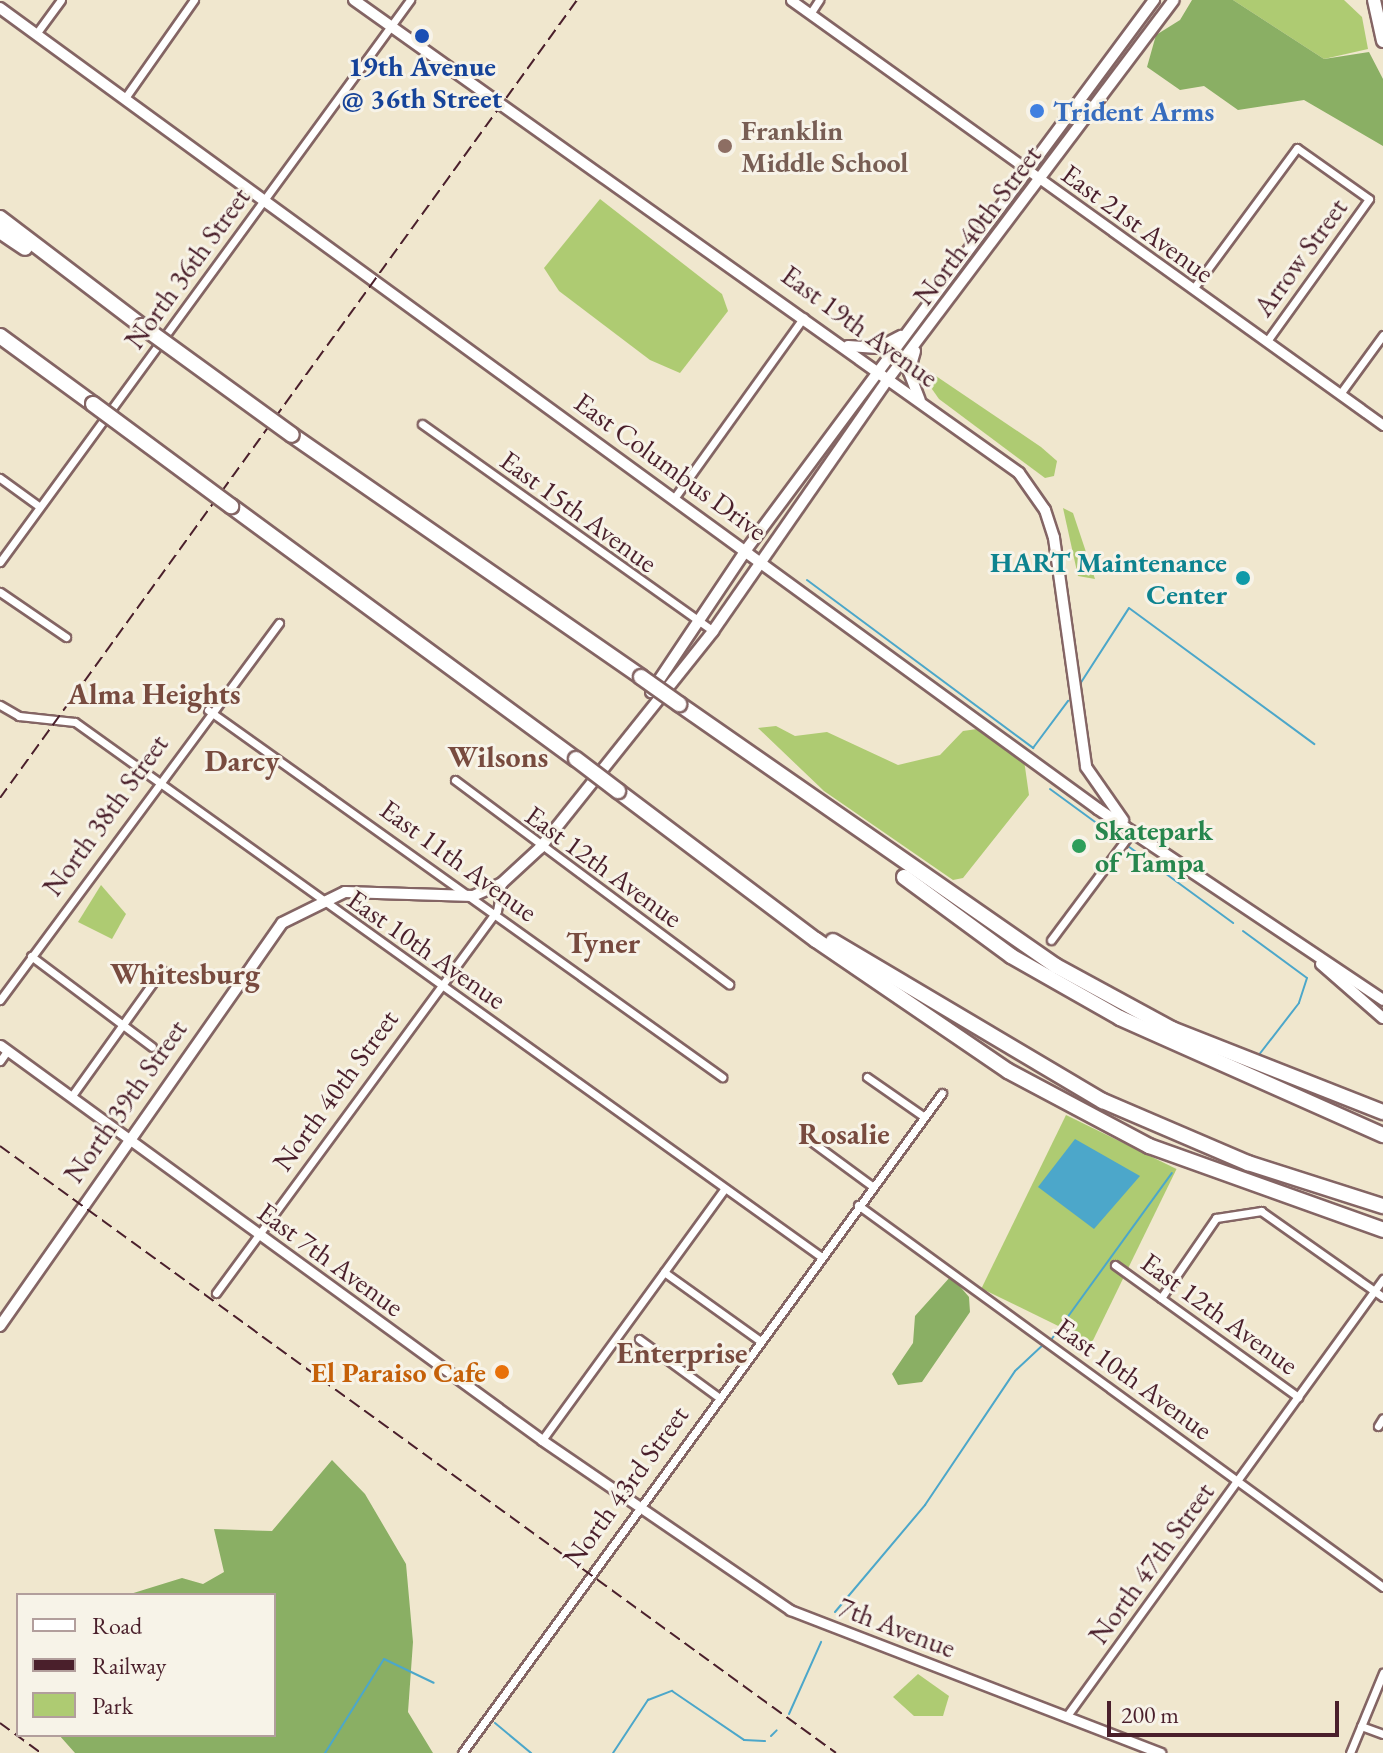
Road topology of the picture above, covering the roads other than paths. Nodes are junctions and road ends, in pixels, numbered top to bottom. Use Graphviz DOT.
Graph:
graph roads {
  1 [pos="61,0"];
  2 [pos="194,0"];
  3 [pos="354,0"];
  4 [pos="410,0"];
  5 [pos="791,0"];
  6 [pos="819,0"];
  7 [pos="1154,0"];
  8 [pos="1174,0"];
  9 [pos="1374,0"];
  10 [pos="0,8"];
  11 [pos="810,14"];
  12 [pos="394,22"];
  13 [pos="36,34"];
  14 [pos="1383,41"];
  15 [pos="1098,75"];
  16 [pos="1112,85"];
  17 [pos="125,98"];
  18 [pos="1028,173"];
  19 [pos="1042,181"];
  20 [pos="264,200"];
  21 [pos="0,218"];
  22 [pos="0,231"];
  23 [pos="1193,289"];
  24 [pos="806,316"];
  25 [pos="142,326"];
  26 [pos="906,333"];
  27 [pos="1383,335"];
  28 [pos="0,336"];
  29 [pos="918,341"];
  30 [pos="1267,341"];
  31 [pos="846,345"];
  32 [pos="879,371"];
  33 [pos="889,378"];
  34 [pos="1340,394"];
  35 [pos="921,402"];
  36 [pos="422,424"];
  37 [pos="1383,425"];
  38 [pos="0,478"];
  39 [pos="675,497"];
  40 [pos="40,507"];
  41 [pos="746,550"];
  42 [pos="0,562"];
  43 [pos="760,562"];
  44 [pos="0,592"];
  45 [pos="695,622"];
  46 [pos="279,623"];
  47 [pos="713,631"];
  48 [pos="66,637"];
  49 [pos="0,705"];
  50 [pos="644,709"];
  51 [pos="208,710"];
  52 [pos="1090,778"];
  53 [pos="455,780"];
  54 [pos="156,781"];
  55 [pos="1071,787"];
  56 [pos="814,804"];
  57 [pos="1133,830"];
  58 [pos="540,848"];
  59 [pos="738,881"];
  60 [pos="502,883"];
  61 [pos="473,896"];
  62 [pos="318,899"];
  63 [pos="493,917"];
  64 [pos="1051,940"];
  65 [pos="31,956"];
  66 [pos="1317,960"];
  67 [pos="162,970"];
  68 [pos="729,984"];
  69 [pos="441,986"];
  70 [pos="0,1000"];
  71 [pos="1383,1000"];
  72 [pos="1383,1018"];
  73 [pos="124,1026"];
  74 [pos="152,1047"];
  75 [pos="4,1048"];
  76 [pos="0,1061"];
  77 [pos="722,1077"];
  78 [pos="867,1077"];
  79 [pos="942,1093"];
  80 [pos="71,1097"];
  81 [pos="1383,1112"];
  82 [pos="923,1116"];
  83 [pos="1383,1135"];
  84 [pos="804,1136"];
  85 [pos="127,1138"];
  86 [pos="872,1186"];
  87 [pos="725,1188"];
  88 [pos="858,1205"];
  89 [pos="1383,1206"];
  90 [pos="1383,1230"];
  91 [pos="259,1234"];
  92 [pos="820,1256"];
  93 [pos="1115,1265"];
  94 [pos="664,1272"];
  95 [pos="1383,1279"];
  96 [pos="1375,1291"];
  97 [pos="216,1293"];
  98 [pos="1383,1297"];
  99 [pos="1161,1298"];
  100 [pos="5,1305"];
  101 [pos="0,1326"];
  102 [pos="639,1339"];
  103 [pos="759,1340"];
  104 [pos="717,1396"];
  105 [pos="1298,1397"];
  106 [pos="1383,1418"];
  107 [pos="1378,1426"];
  108 [pos="542,1440"];
  109 [pos="1238,1481"];
  110 [pos="638,1505"];
  111 [pos="1383,1587"];
  112 [pos="1383,1673"];
  113 [pos="1066,1717"];
  114 [pos="1361,1726"];
  115 [pos="1383,1734"];
  116 [pos="462,1753"];
  117 [pos="1160,1753"];
  118 [pos="1350,1753"];
  1 -- 13 [label="street"];
  2 -- 17 [label="street"];
  3 -- 12 [label="main road, East 19th Avenue"];
  4 -- 12 [label="street, North 36th Street"];
  5 -- 11 [label="street, East 21st Avenue"];
  6 -- 11 [label="street"];
  7 -- 15 [label="main road, North 40th Street"];
  8 -- 16 [label="main road, North 40th Street"];
  9 -- 14 [label="main road"];
  10 -- 13 [label="main road, East Columbus Drive"];
  11 -- 18 [label="street, East 21st Avenue"];
  12 -- 20 [label="street, North 36th Street"];
  12 -- 24 [label="main road, East 19th Avenue"];
  13 -- 17 [label="main road, East Columbus Drive"];
  15 -- 16 [label="main road"];
  15 -- 18 [label="main road, North 40th Street"];
  16 -- 19 [label="main road, North 40th Street"];
  17 -- 20 [label="main road, East Columbus Drive"];
  18 -- 19 [label="street, East 21st Avenue"];
  18 -- 26 [label="main road, North 40th Street"];
  19 -- 23 [label="street, East 21st Avenue"];
  19 -- 29 [label="main road, North 40th Street"];
  20 -- 39 [label="main road, East Columbus Drive"];
  20 -- 40 [label="street, North 36th Street"];
  21 -- 25 [label="highway"];
  22 -- 25 [label="highway"];
  23 -- 30 [label="street, East 21st Avenue"];
  23 -- 30 [label="street, Arrow Street"];
  24 -- 31 [label="main road, East 19th Avenue"];
  24 -- 39 [label="street"];
  25 -- 56 [label="highway, bridge"];
  26 -- 31 [label="main road"];
  26 -- 32 [label="main road, North 40th Street"];
  27 -- 34 [label="street"];
  28 -- 59 [label="highway, bridge"];
  29 -- 33 [label="main road, North 40th Street"];
  29 -- 35 [label="main road"];
  30 -- 34 [label="street, East 21st Avenue"];
  31 -- 32 [label="main road, East 19th Avenue"];
  32 -- 33 [label="main road, East 19th Avenue"];
  32 -- 41 [label="main road, North 40th Street"];
  33 -- 35 [label="main road, East 19th Avenue"];
  33 -- 43 [label="main road, North 40th Street"];
  34 -- 37 [label="street, East 21st Avenue"];
  35 -- 52 [label="main road, East 19th Avenue"];
  36 -- 45 [label="street, East 15th Avenue"];
  38 -- 40 [label="street"];
  39 -- 41 [label="main road, East Columbus Drive"];
  40 -- 42 [label="street, North 36th Street"];
  41 -- 43 [label="main road, East Columbus Drive"];
  41 -- 45 [label="main road, North 40th Street"];
  43 -- 47 [label="main road, North 40th Street"];
  43 -- 55 [label="main road, East Columbus Drive"];
  44 -- 48 [label="street"];
  45 -- 47 [label="street, East 15th Avenue"];
  45 -- 50 [label="main road, North 40th Street"];
  46 -- 51 [label="street, North 38th Street"];
  47 -- 50 [label="main road, North 40th Street"];
  49 -- 54 [label="street, East 10th Avenue"];
  50 -- 58 [label="main road, North 40th Street"];
  51 -- 54 [label="street, North 38th Street"];
  51 -- 61 [label="street, East 11th Avenue"];
  52 -- 55 [label="main road"];
  52 -- 57 [label="main road"];
  53 -- 58 [label="street, East 12th Avenue"];
  54 -- 62 [label="street, East 10th Avenue"];
  54 -- 65 [label="street, North 38th Street"];
  55 -- 57 [label="main road, East Columbus Drive"];
  56 -- 81 [label="highway"];
  56 -- 83 [label="highway"];
  57 -- 64 [label="street"];
  57 -- 66 [label="main road, East Columbus Drive"];
  58 -- 60 [label="main road, North 40th Street"];
  58 -- 68 [label="street, East 12th Avenue"];
  59 -- 89 [label="highway"];
  59 -- 90 [label="highway"];
  60 -- 61 [label="main road, North 40th Street"];
  60 -- 63 [label="street"];
  61 -- 62 [label="main road, North 40th Street"];
  61 -- 63 [label="street, East 11th Avenue"];
  62 -- 69 [label="street, East 10th Avenue"];
  62 -- 85 [label="main road, North 39th Street"];
  63 -- 69 [label="street, North 40th Street"];
  63 -- 77 [label="street, East 11th Avenue"];
  65 -- 70 [label="street, North 38th Street"];
  65 -- 73 [label="street"];
  66 -- 71 [label="main road, East Columbus Drive"];
  66 -- 72 [label="main road, East Columbus Drive"];
  67 -- 73 [label="street"];
  69 -- 87 [label="street, East 10th Avenue"];
  69 -- 91 [label="street, North 40th Street"];
  73 -- 74 [label="street"];
  73 -- 80 [label="street"];
  75 -- 76 [label="street"];
  75 -- 80 [label="street, East 7th Avenue"];
  78 -- 82 [label="street"];
  79 -- 82 [label="street, North 43rd Street"];
  80 -- 85 [label="street, East 7th Avenue"];
  82 -- 86 [label="street, North 43rd Street"];
  84 -- 86 [label="street"];
  85 -- 91 [label="street, East 7th Avenue"];
  85 -- 100 [label="main road, North 39th Street"];
  86 -- 88 [label="street, North 43rd Street"];
  87 -- 92 [label="street, East 10th Avenue"];
  87 -- 94 [label="street"];
  88 -- 92 [label="street, North 43rd Street"];
  88 -- 109 [label="street, East 10th Avenue"];
  91 -- 97 [label="street, North 40th Street"];
  91 -- 108 [label="street, East 7th Avenue"];
  92 -- 103 [label="street, North 43rd Street"];
  93 -- 99 [label="street, East 12th Avenue"];
  94 -- 103 [label="street"];
  94 -- 108 [label="street"];
  95 -- 96 [label="street, North 47th Street"];
  96 -- 98 [label="street"];
  96 -- 99 [label="street"];
  96 -- 105 [label="street, North 47th Street"];
  99 -- 105 [label="street, East 12th Avenue"];
  100 -- 101 [label="main road, North 39th Street"];
  102 -- 104 [label="street"];
  103 -- 104 [label="street, North 43rd Street"];
  104 -- 110 [label="street, North 43rd Street"];
  105 -- 109 [label="street, North 47th Street"];
  106 -- 107 [label="street"];
  108 -- 110 [label="street, East 7th Avenue"];
  109 -- 111 [label="street, East 10th Avenue"];
  109 -- 113 [label="street, North 47th Street"];
  110 -- 113 [label="street, 7th Avenue"];
  110 -- 116 [label="street, North 43rd Street"];
  112 -- 114 [label="street"];
  113 -- 117 [label="street, 7th Avenue"];
  114 -- 115 [label="street"];
  114 -- 118 [label="street"];
}
